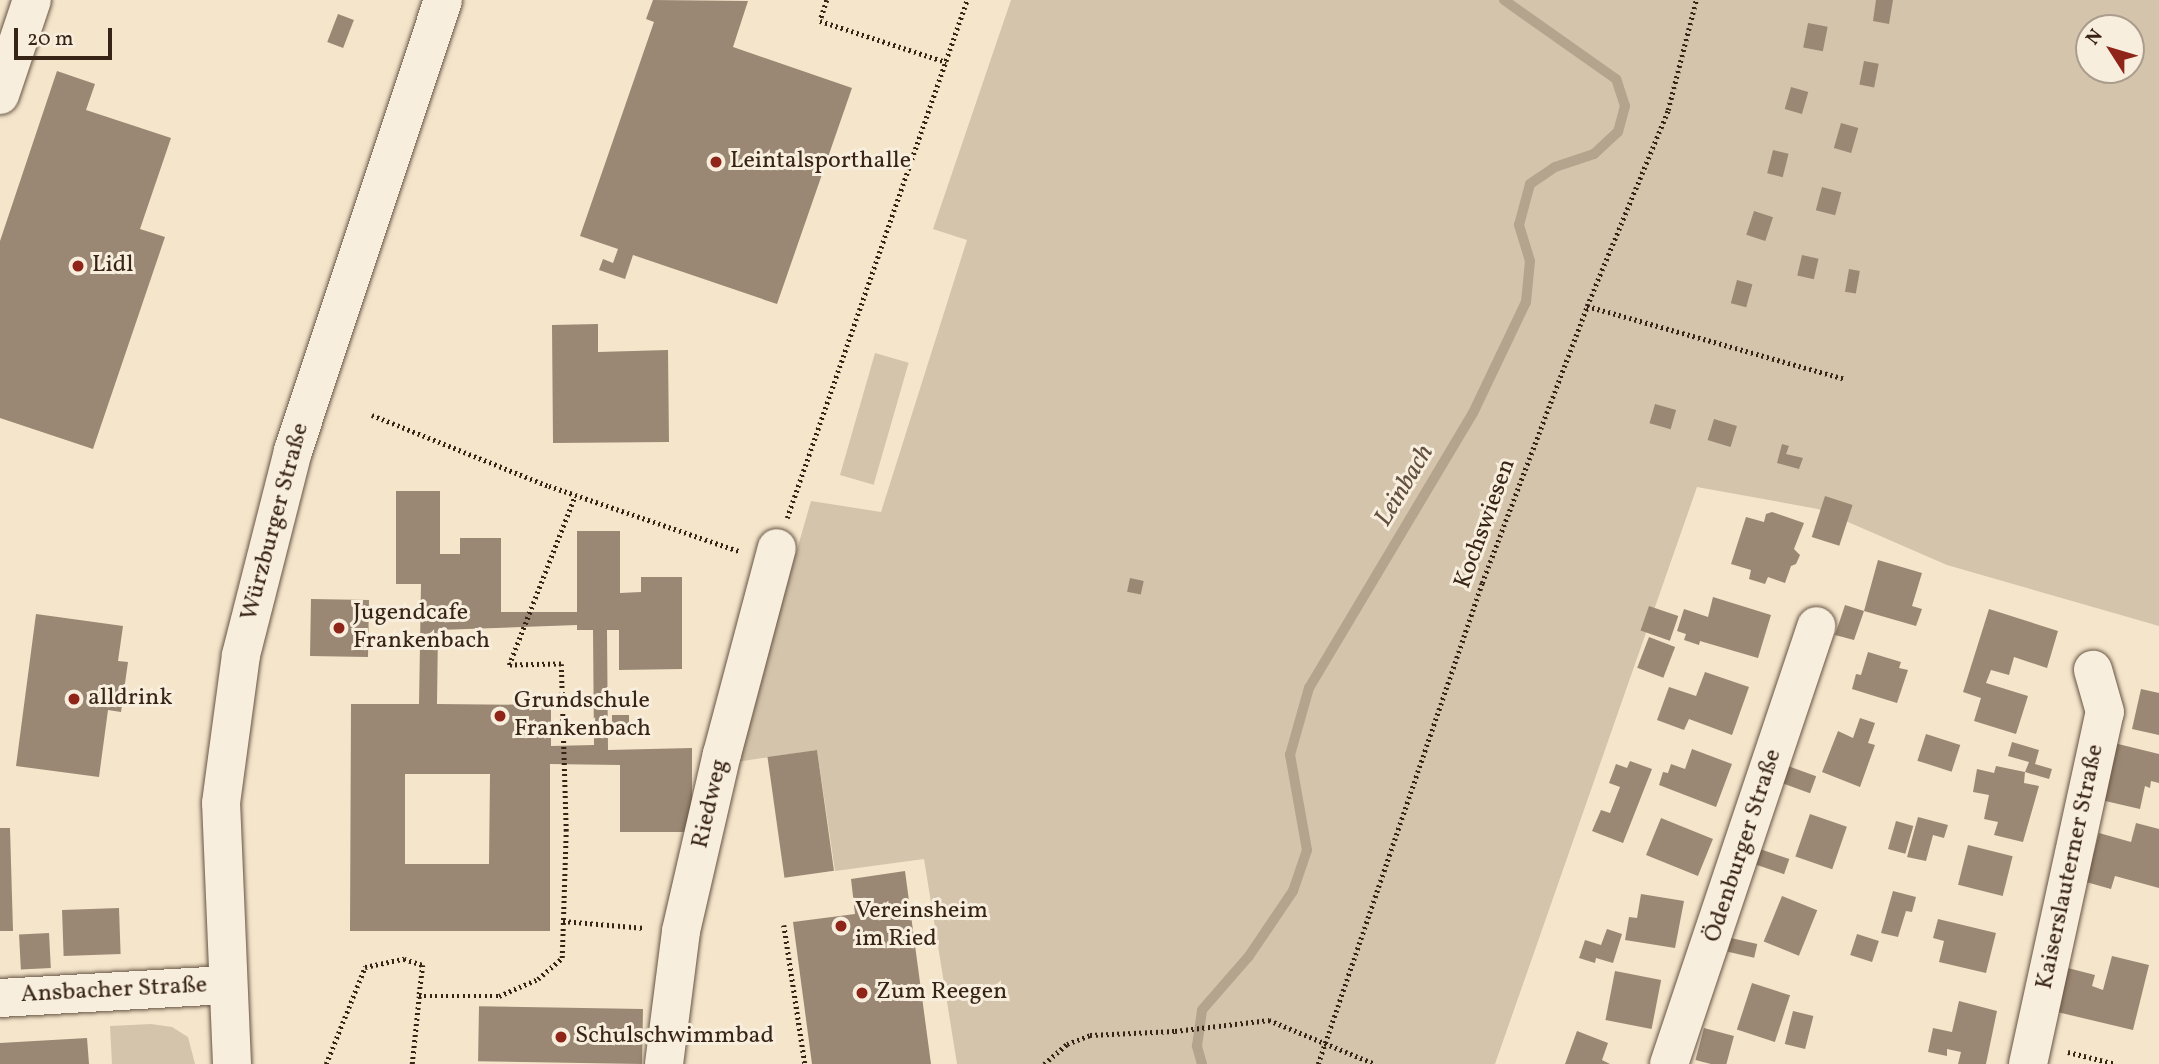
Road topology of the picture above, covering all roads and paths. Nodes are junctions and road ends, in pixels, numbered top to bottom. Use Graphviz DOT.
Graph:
graph roads {
  1 [pos="32,0"];
  2 [pos="443,0"];
  3 [pos="828,0"];
  4 [pos="967,0"];
  5 [pos="1696,0"];
  6 [pos="946,62"];
  7 [pos="0,95"];
  8 [pos="1587,306"];
  9 [pos="1845,379"];
  10 [pos="372,415"];
  11 [pos="575,496"];
  12 [pos="775,555"];
  13 [pos="1816,626"];
  14 [pos="2093,670"];
  15 [pos="563,921"];
  16 [pos="784,925"];
  17 [pos="681,931"];
  18 [pos="228,985"];
  19 [pos="419,996"];
  20 [pos="0,998"];
  21 [pos="1323,1042"];
  22 [pos="2030,1054"];
  23 [pos="232,1064"];
  24 [pos="327,1064"];
  25 [pos="412,1064"];
  26 [pos="664,1064"];
  27 [pos="805,1064"];
  28 [pos="1044,1064"];
  29 [pos="1318,1064"];
  30 [pos="1375,1064"];
  31 [pos="1669,1064"];
  32 [pos="2116,1064"];
  1 -- 7 [label="street"];
  2 -- 18 [label="street, Würzburger Straße"];
  3 -- 6 [label="path"];
  4 -- 6 [label="path"];
  5 -- 8 [label="path, Kochswiesen"];
  6 -- 12 [label="path"];
  8 -- 9 [label="path"];
  8 -- 21 [label="path, Kochswiesen"];
  10 -- 11 [label="path"];
  11 -- 12 [label="path"];
  11 -- 15 [label="path"];
  12 -- 17 [label="street, Riedweg"];
  13 -- 31 [label="street, Ödenburger Straße"];
  14 -- 22 [label="street, Kaiserslauterner Straße"];
  15 -- 17 [label="path"];
  15 -- 19 [label="path"];
  16 -- 27 [label="path"];
  17 -- 26 [label="street, Riedweg"];
  18 -- 20 [label="street, Ansbacher Straße"];
  18 -- 23 [label="street, Würzburger Straße"];
  19 -- 24 [label="path"];
  19 -- 25 [label="path"];
  21 -- 28 [label="path"];
  21 -- 29 [label="path, Kochswiesen"];
  21 -- 30 [label="path"];
  22 -- 32 [label="path"];
}
